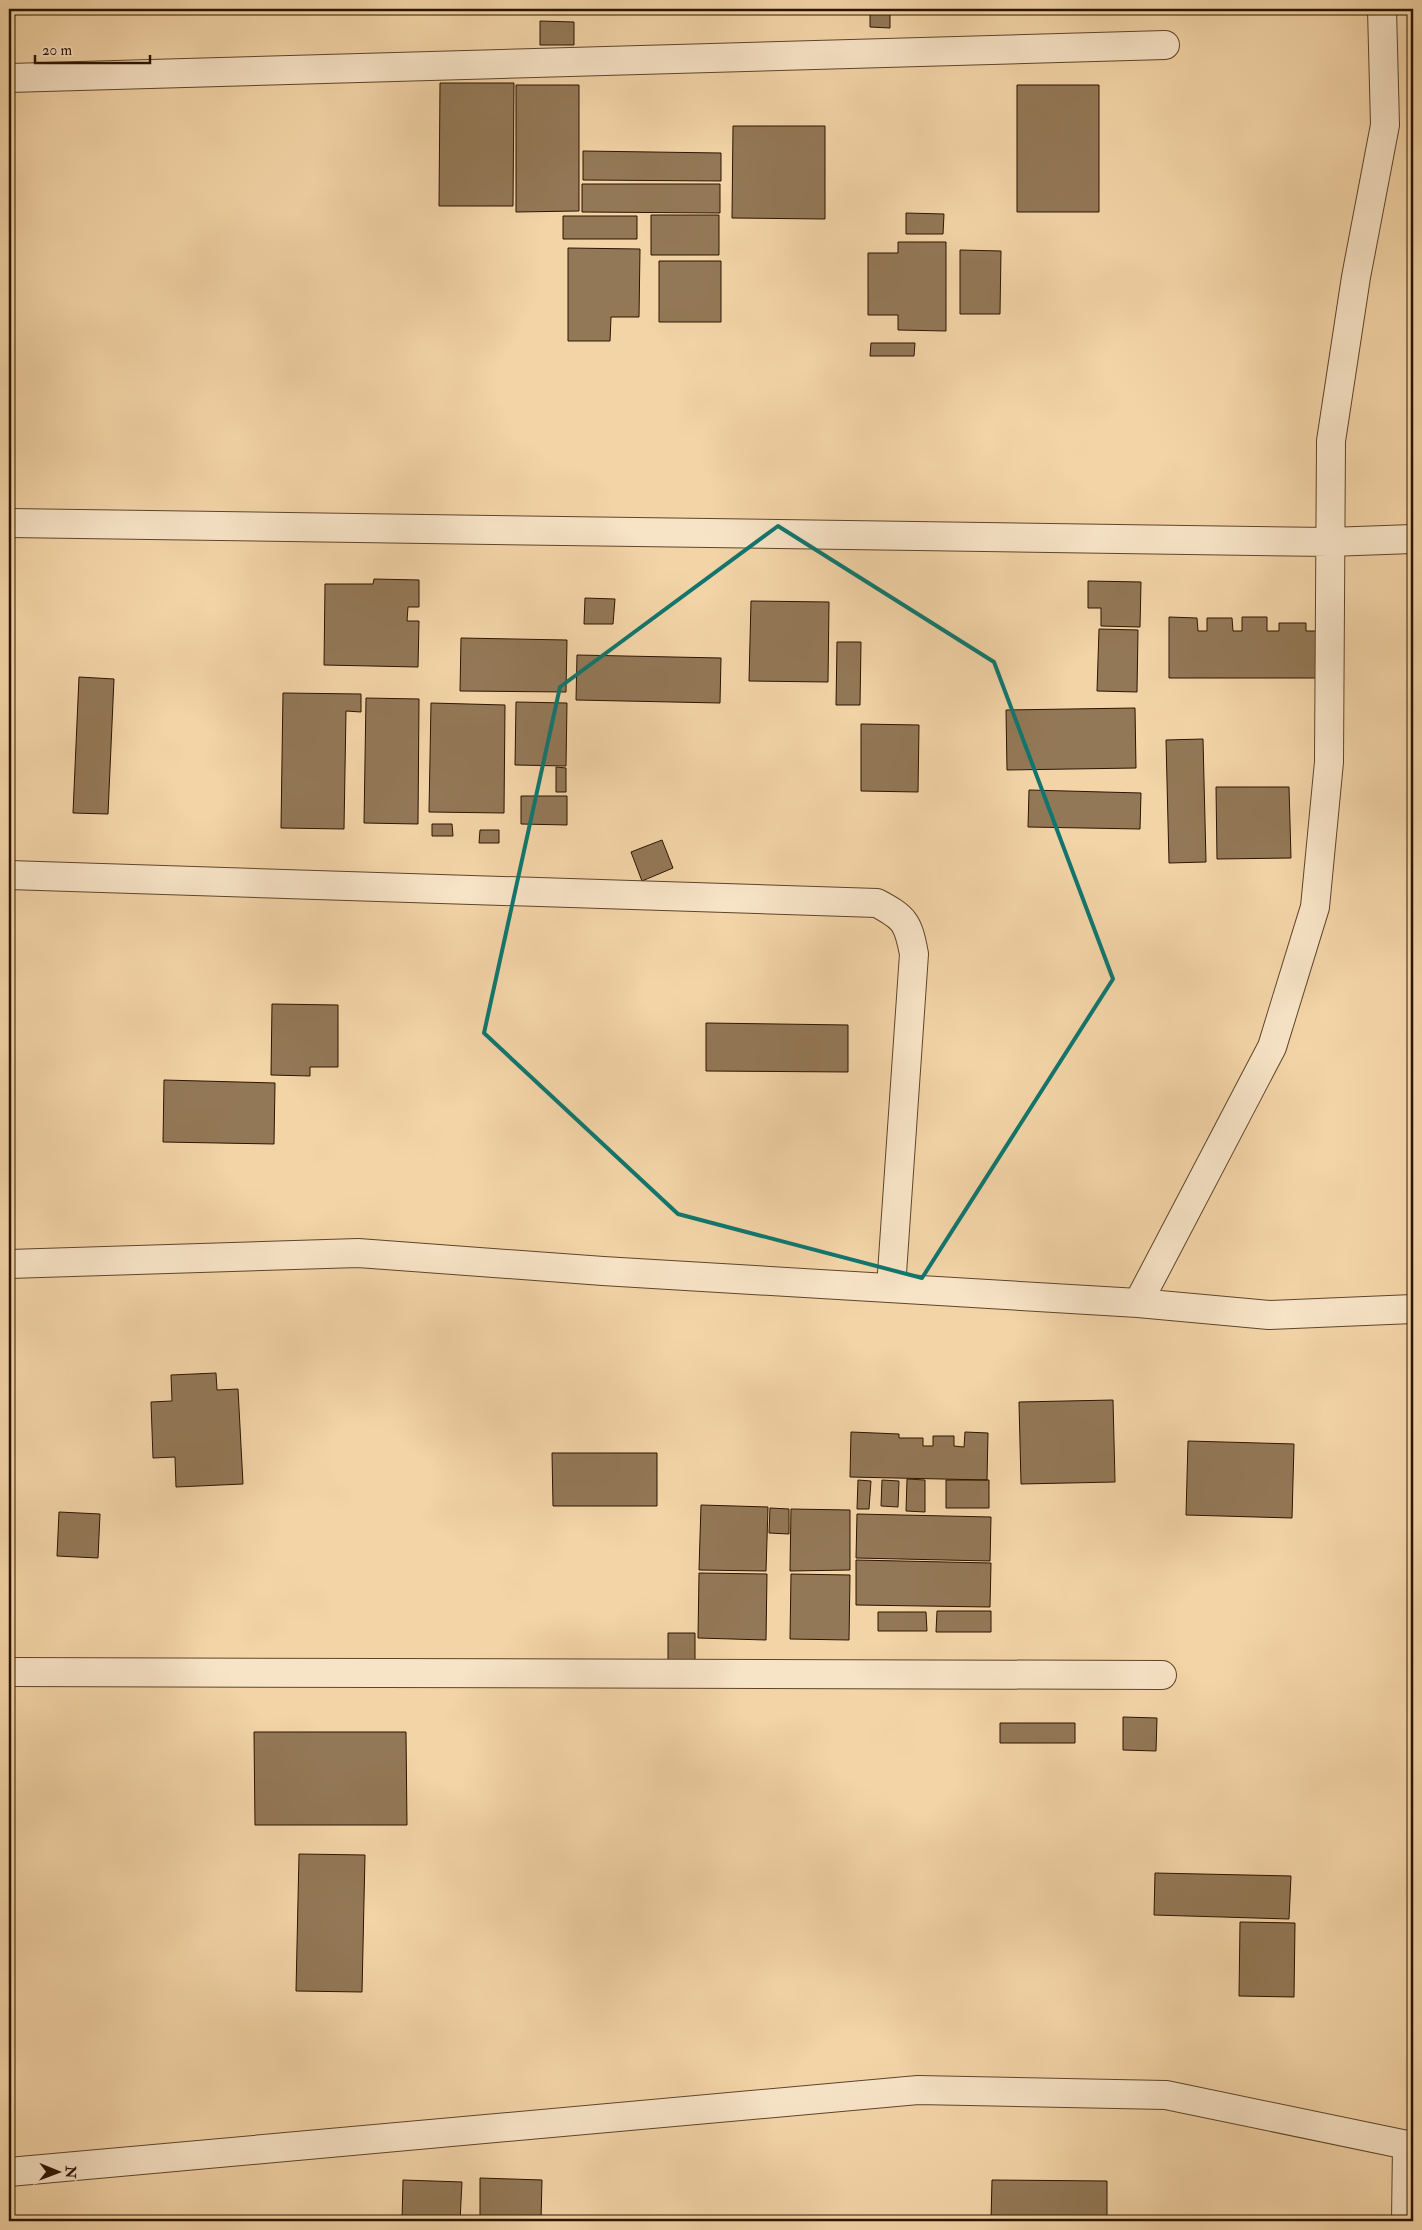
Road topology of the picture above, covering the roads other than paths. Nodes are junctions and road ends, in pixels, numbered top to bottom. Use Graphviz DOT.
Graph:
graph roads {
  1 [pos="1382,9"];
  2 [pos="1165,45"];
  3 [pos="9,78"];
  4 [pos="9,523"];
  5 [pos="1413,539"];
  6 [pos="1329,542"];
  7 [pos="9,875"];
  8 [pos="9,1264"];
  9 [pos="891,1288"];
  10 [pos="1138,1303"];
  11 [pos="1413,1309"];
  12 [pos="9,1672"];
  13 [pos="1162,1675"];
  14 [pos="1410,2144"];
  15 [pos="9,2172"];
  16 [pos="1406,2221"];
  1 -- 6 [label="street"];
  2 -- 3 [label="street"];
  4 -- 6 [label="street"];
  5 -- 6 [label="street"];
  6 -- 10 [label="street"];
  7 -- 9 [label="street"];
  8 -- 9 [label="street"];
  9 -- 10 [label="street"];
  10 -- 11 [label="street"];
  12 -- 13 [label="street"];
  14 -- 15 [label="street"];
  14 -- 16 [label="street"];
}
